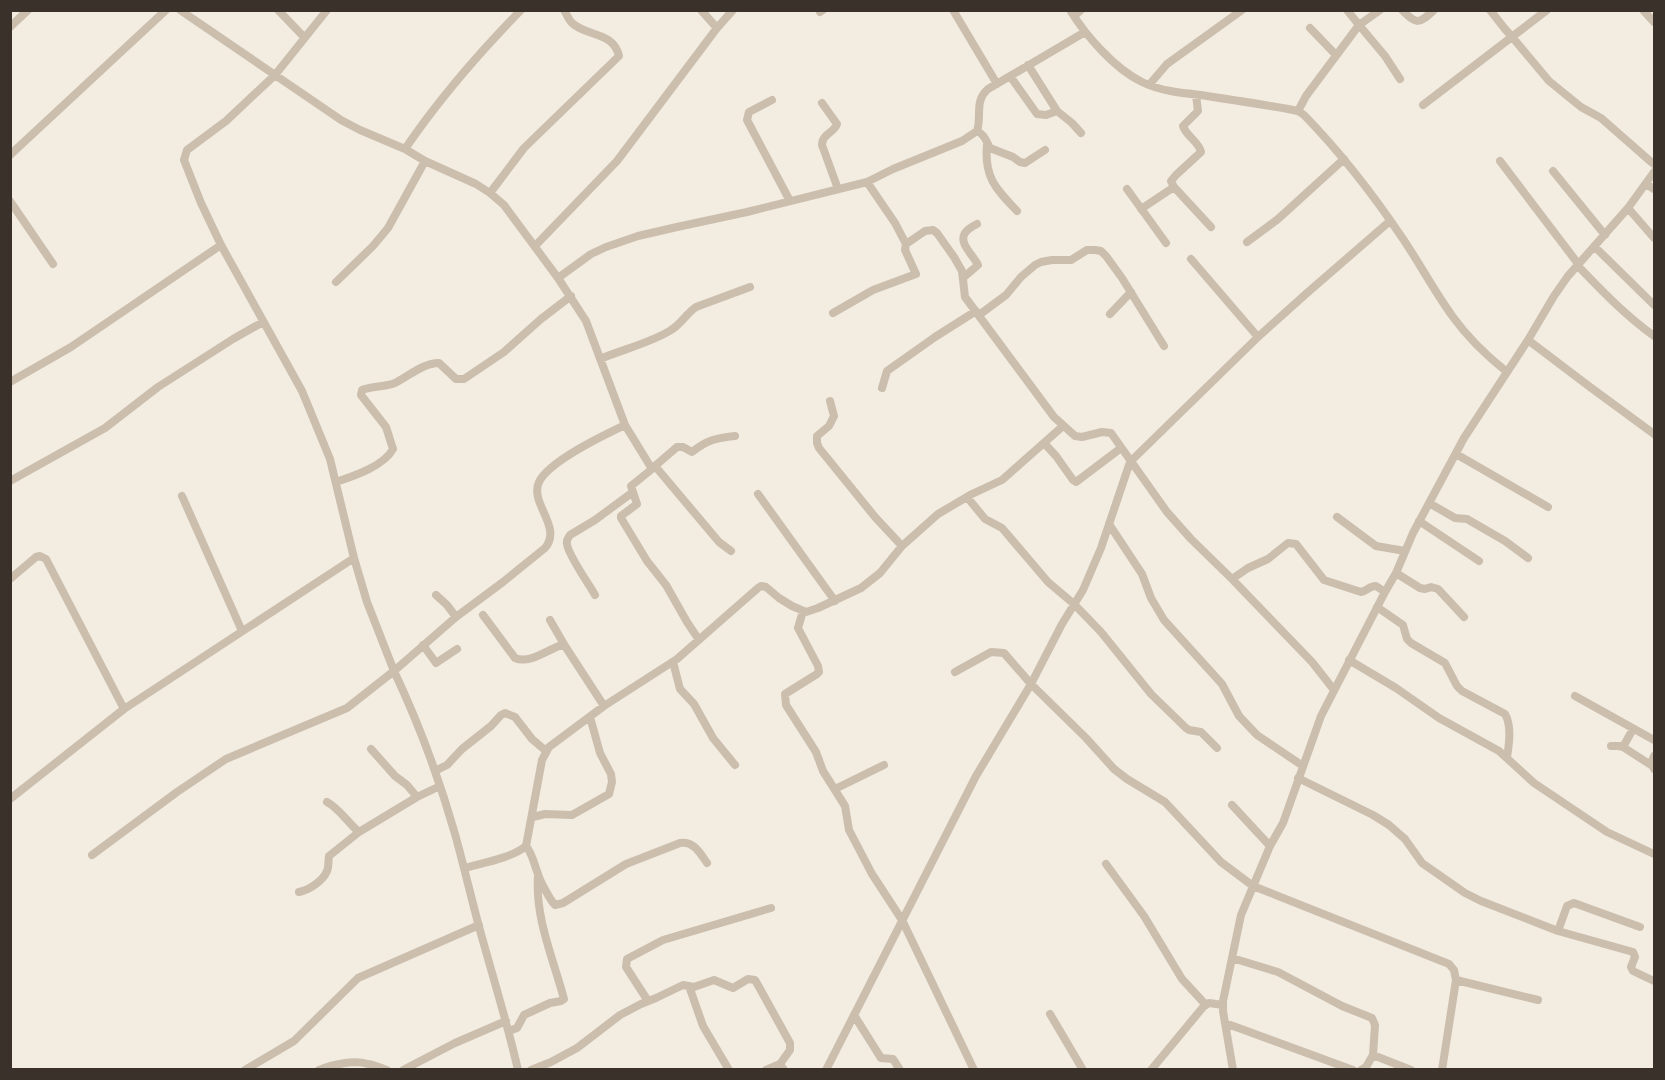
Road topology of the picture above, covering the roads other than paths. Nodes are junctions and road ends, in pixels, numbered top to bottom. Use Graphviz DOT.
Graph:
graph roads {
  1 [pos="28,10"];
  2 [pos="166,10"];
  3 [pos="180,10"];
  4 [pos="278,10"];
  5 [pos="327,10"];
  6 [pos="520,10"];
  7 [pos="564,10"];
  8 [pos="701,10"];
  9 [pos="733,10"];
  10 [pos="953,10"];
  11 [pos="1242,10"];
  12 [pos="1347,10"];
  13 [pos="1380,10"];
  14 [pos="1402,10"];
  15 [pos="1434,10"];
  16 [pos="1490,10"];
  17 [pos="1547,10"];
  18 [pos="1643,10"];
  19 [pos="1075,12"];
  20 [pos="1654,22"];
  21 [pos="1359,25"];
  22 [pos="10,27"];
  23 [pos="717,28"];
  24 [pos="1310,28"];
  25 [pos="1085,32"];
  26 [pos="304,38"];
  27 [pos="1336,55"];
  28 [pos="1028,65"];
  29 [pos="275,75"];
  30 [pos="1010,76"];
  31 [pos="1400,79"];
  32 [pos="997,84"];
  33 [pos="1149,85"];
  34 [pos="1196,98"];
  35 [pos="772,100"];
  36 [pos="822,103"];
  37 [pos="1423,105"];
  38 [pos="1057,111"];
  39 [pos="1301,113"];
  40 [pos="977,131"];
  41 [pos="1081,133"];
  42 [pos="987,143"];
  43 [pos="405,149"];
  44 [pos="1046,150"];
  45 [pos="10,155"];
  46 [pos="1344,159"];
  47 [pos="425,161"];
  48 [pos="1500,161"];
  49 [pos="1654,164"];
  50 [pos="1553,171"];
  51 [pos="1654,172"];
  52 [pos="867,182"];
  53 [pos="1647,182"];
  54 [pos="1174,187"];
  55 [pos="838,189"];
  56 [pos="1127,189"];
  57 [pos="1654,189"];
  58 [pos="490,193"];
  59 [pos="10,201"];
  60 [pos="790,201"];
  61 [pos="1628,208"];
  62 [pos="1141,209"];
  63 [pos="1017,211"];
  64 [pos="1390,221"];
  65 [pos="977,224"];
  66 [pos="1210,226"];
  67 [pos="1605,235"];
  68 [pos="1654,238"];
  69 [pos="1247,242"];
  70 [pos="1166,243"];
  71 [pos="906,244"];
  72 [pos="221,245"];
  73 [pos="535,246"];
  74 [pos="1595,247"];
  75 [pos="1191,259"];
  76 [pos="53,264"];
  77 [pos="1578,265"];
  78 [pos="964,276"];
  79 [pos="558,278"];
  80 [pos="336,282"];
  81 [pos="750,287"];
  82 [pos="1131,292"];
  83 [pos="571,296"];
  84 [pos="1654,304"];
  85 [pos="833,313"];
  86 [pos="978,314"];
  87 [pos="1110,314"];
  88 [pos="263,322"];
  89 [pos="1654,336"];
  90 [pos="1258,337"];
  91 [pos="1528,340"];
  92 [pos="1164,346"];
  93 [pos="600,359"];
  94 [pos="1507,372"];
  95 [pos="10,382"];
  96 [pos="882,388"];
  97 [pos="830,401"];
  98 [pos="625,425"];
  99 [pos="1063,426"];
  100 [pos="1654,434"];
  101 [pos="735,436"];
  102 [pos="1044,443"];
  103 [pos="1121,448"];
  104 [pos="1456,454"];
  105 [pos="1130,462"];
  106 [pos="653,467"];
  107 [pos="10,481"];
  108 [pos="336,482"];
  109 [pos="633,492"];
  110 [pos="758,494"];
  111 [pos="182,496"];
  112 [pos="967,497"];
  113 [pos="1429,503"];
  114 [pos="1548,507"];
  115 [pos="1337,517"];
  116 [pos="1419,521"];
  117 [pos="1109,524"];
  118 [pos="902,546"];
  119 [pos="731,551"];
  120 [pos="1405,551"];
  121 [pos="354,558"];
  122 [pos="1528,558"];
  123 [pos="1479,561"];
  124 [pos="1396,573"];
  125 [pos="10,579"];
  126 [pos="1232,579"];
  127 [pos="1385,592"];
  128 [pos="436,595"];
  129 [pos="595,595"];
  130 [pos="835,601"];
  131 [pos="1074,604"];
  132 [pos="1377,607"];
  133 [pos="803,611"];
  134 [pos="483,615"];
  135 [pos="456,617"];
  136 [pos="1464,617"];
  137 [pos="550,620"];
  138 [pos="242,631"];
  139 [pos="699,640"];
  140 [pos="423,645"];
  141 [pos="565,646"];
  142 [pos="457,649"];
  143 [pos="1349,660"];
  144 [pos="673,662"];
  145 [pos="394,671"];
  146 [pos="955,672"];
  147 [pos="1031,684"];
  148 [pos="1334,690"];
  149 [pos="1575,696"];
  150 [pos="603,706"];
  151 [pos="124,709"];
  152 [pos="590,717"];
  153 [pos="1633,729"];
  154 [pos="1654,741"];
  155 [pos="1611,746"];
  156 [pos="1623,747"];
  157 [pos="1217,748"];
  158 [pos="371,749"];
  159 [pos="546,751"];
  160 [pos="1507,758"];
  161 [pos="1653,763"];
  162 [pos="735,765"];
  163 [pos="884,765"];
  164 [pos="1303,766"];
  165 [pos="435,771"];
  166 [pos="1298,778"];
  167 [pos="440,786"];
  168 [pos="835,789"];
  169 [pos="417,797"];
  170 [pos="10,799"];
  171 [pos="327,802"];
  172 [pos="1232,805"];
  173 [pos="532,817"];
  174 [pos="359,831"];
  175 [pos="526,846"];
  176 [pos="1270,846"];
  177 [pos="1654,854"];
  178 [pos="92,855"];
  179 [pos="707,863"];
  180 [pos="1106,864"];
  181 [pos="465,868"];
  182 [pos="538,875"];
  183 [pos="1253,886"];
  184 [pos="299,892"];
  185 [pos="771,908"];
  186 [pos="902,920"];
  187 [pos="479,925"];
  188 [pos="1640,927"];
  189 [pos="1558,931"];
  190 [pos="1232,958"];
  191 [pos="1456,980"];
  192 [pos="1654,981"];
  193 [pos="689,986"];
  194 [pos="1538,1000"];
  195 [pos="648,1001"];
  196 [pos="1206,1005"];
  197 [pos="1223,1005"];
  198 [pos="1050,1014"];
  199 [pos="854,1016"];
  200 [pos="506,1021"];
  201 [pos="1225,1023"];
  202 [pos="509,1031"];
  203 [pos="1373,1055"];
  204 [pos="782,1066"];
  205 [pos="245,1070"];
  206 [pos="319,1070"];
  207 [pos="387,1070"];
  208 [pos="403,1070"];
  209 [pos="518,1070"];
  210 [pos="531,1070"];
  211 [pos="729,1070"];
  212 [pos="766,1070"];
  213 [pos="826,1070"];
  214 [pos="900,1070"];
  215 [pos="974,1070"];
  216 [pos="1083,1070"];
  217 [pos="1151,1070"];
  218 [pos="1233,1070"];
  219 [pos="1353,1070"];
  220 [pos="1361,1070"];
  221 [pos="1411,1070"];
  222 [pos="1442,1070"];
  1 -- 22 [label="street"];
  2 -- 45 [label="street"];
  3 -- 29 [label="street"];
  4 -- 26 [label="street"];
  5 -- 26 [label="street"];
  6 -- 43 [label="street"];
  7 -- 58 [label="street"];
  8 -- 23 [label="street"];
  9 -- 23 [label="street"];
  10 -- 32 [label="street"];
  11 -- 33 [label="street"];
  12 -- 21 [label="street"];
  13 -- 21 [label="street"];
  14 -- 15 [label="street"];
  16 -- 49 [label="street, bridge"];
  17 -- 37 [label="street"];
  18 -- 20 [label="street"];
  19 -- 25 [label="street"];
  21 -- 27 [label="street"];
  21 -- 31 [label="street"];
  23 -- 73 [label="street"];
  24 -- 27 [label="street"];
  25 -- 28 [label="street"];
  25 -- 33 [label="street"];
  26 -- 29 [label="street"];
  27 -- 39 [label="street"];
  28 -- 30 [label="street"];
  28 -- 38 [label="street"];
  29 -- 43 [label="street"];
  29 -- 72 [label="street"];
  30 -- 32 [label="street"];
  30 -- 38 [label="street"];
  32 -- 40 [label="street"];
  33 -- 34 [label="street"];
  34 -- 39 [label="street"];
  34 -- 54 [label="street"];
  35 -- 60 [label="street"];
  36 -- 55 [label="street"];
  38 -- 41 [label="street"];
  39 -- 46 [label="street"];
  40 -- 42 [label="street"];
  40 -- 52 [label="street"];
  42 -- 44 [label="street"];
  42 -- 63 [label="street"];
  43 -- 47 [label="street"];
  46 -- 64 [label="street"];
  46 -- 69 [label="street"];
  47 -- 58 [label="street"];
  47 -- 80 [label="street"];
  48 -- 77 [label="street"];
  50 -- 67 [label="street"];
  51 -- 53 [label="street"];
  52 -- 55 [label="street"];
  52 -- 71 [label="street"];
  53 -- 57 [label="street"];
  53 -- 61 [label="street"];
  54 -- 62 [label="street"];
  54 -- 66 [label="street"];
  55 -- 60 [label="street"];
  56 -- 62 [label="street"];
  58 -- 73 [label="street"];
  59 -- 76 [label="street"];
  60 -- 79 [label="street"];
  61 -- 67 [label="street"];
  61 -- 68 [label="street"];
  62 -- 70 [label="street"];
  64 -- 90 [label="street"];
  64 -- 94 [label="street"];
  65 -- 78 [label="street"];
  67 -- 74 [label="street"];
  71 -- 78 [label="street"];
  71 -- 85 [label="street"];
  72 -- 88 [label="street"];
  72 -- 95 [label="street"];
  73 -- 79 [label="street"];
  74 -- 77 [label="street"];
  74 -- 84 [label="street"];
  75 -- 90 [label="street"];
  77 -- 89 [label="street"];
  77 -- 91 [label="street"];
  78 -- 86 [label="street"];
  79 -- 83 [label="street"];
  81 -- 93 [label="street"];
  82 -- 86 [label="street"];
  82 -- 87 [label="street"];
  82 -- 92 [label="street"];
  83 -- 93 [label="street"];
  83 -- 108 [label="street"];
  86 -- 96 [label="street"];
  86 -- 99 [label="street"];
  88 -- 107 [label="street"];
  88 -- 108 [label="street"];
  90 -- 105 [label="street"];
  91 -- 94 [label="street"];
  91 -- 100 [label="street"];
  93 -- 98 [label="street"];
  94 -- 104 [label="street"];
  97 -- 118 [label="street"];
  98 -- 106 [label="street"];
  98 -- 135 [label="street"];
  99 -- 102 [label="street"];
  99 -- 103 [label="street"];
  101 -- 106 [label="street"];
  102 -- 103 [label="street"];
  102 -- 112 [label="street"];
  103 -- 105 [label="street"];
  104 -- 113 [label="street"];
  104 -- 114 [label="street"];
  105 -- 117 [label="street"];
  105 -- 126 [label="street"];
  106 -- 109 [label="street"];
  106 -- 119 [label="street"];
  108 -- 121 [label="street"];
  109 -- 129 [label="street"];
  109 -- 139 [label="street"];
  110 -- 130 [label="street"];
  111 -- 138 [label="street"];
  112 -- 118 [label="street"];
  112 -- 131 [label="street"];
  113 -- 116 [label="street"];
  113 -- 122 [label="street"];
  115 -- 120 [label="street"];
  116 -- 120 [label="street"];
  116 -- 123 [label="street"];
  117 -- 131 [label="street"];
  117 -- 164 [label="street"];
  118 -- 130 [label="street"];
  120 -- 124 [label="street"];
  121 -- 138 [label="street"];
  121 -- 145 [label="street"];
  124 -- 127 [label="street"];
  124 -- 136 [label="street"];
  125 -- 151 [label="street"];
  126 -- 127 [label="street"];
  126 -- 148 [label="street"];
  127 -- 132 [label="street"];
  128 -- 135 [label="street"];
  130 -- 133 [label="street"];
  131 -- 147 [label="street"];
  131 -- 157 [label="street"];
  132 -- 143 [label="street"];
  132 -- 160 [label="street"];
  133 -- 139 [label="street"];
  133 -- 168 [label="street"];
  134 -- 141 [label="street"];
  135 -- 140 [label="street"];
  137 -- 141 [label="street"];
  138 -- 151 [label="street"];
  139 -- 144 [label="street"];
  140 -- 142 [label="street"];
  140 -- 145 [label="street"];
  141 -- 150 [label="street"];
  143 -- 148 [label="street"];
  143 -- 160 [label="street"];
  144 -- 150 [label="street"];
  144 -- 162 [label="street"];
  145 -- 165 [label="street"];
  145 -- 178 [label="street"];
  146 -- 147 [label="street"];
  147 -- 183 [label="street"];
  147 -- 186 [label="street"];
  148 -- 164 [label="street"];
  149 -- 153 [label="street"];
  150 -- 152 [label="street"];
  151 -- 170 [label="street"];
  152 -- 159 [label="street"];
  152 -- 173 [label="street"];
  153 -- 154 [label="street"];
  153 -- 156 [label="street"];
  155 -- 156 [label="street"];
  156 -- 161 [label="street"];
  158 -- 169 [label="street"];
  159 -- 165 [label="street"];
  159 -- 173 [label="street"];
  160 -- 177 [label="street"];
  163 -- 168 [label="street"];
  164 -- 166 [label="street"];
  165 -- 167 [label="street"];
  166 -- 176 [label="street"];
  166 -- 189 [label="street"];
  167 -- 169 [label="street"];
  167 -- 181 [label="street"];
  168 -- 186 [label="street"];
  169 -- 174 [label="street"];
  171 -- 174 [label="street"];
  172 -- 176 [label="street"];
  173 -- 175 [label="street"];
  174 -- 184 [label="street"];
  175 -- 181 [label="street"];
  175 -- 182 [label="street"];
  176 -- 183 [label="street"];
  179 -- 182 [label="street"];
  180 -- 196 [label="street"];
  181 -- 187 [label="street"];
  182 -- 202 [label="street"];
  183 -- 190 [label="street"];
  183 -- 191 [label="street"];
  185 -- 195 [label="street"];
  186 -- 199 [label="street"];
  186 -- 215 [label="street"];
  187 -- 200 [label="street"];
  187 -- 205 [label="street"];
  188 -- 189 [label="street"];
  189 -- 192 [label="street"];
  190 -- 197 [label="street"];
  190 -- 203 [label="street"];
  191 -- 194 [label="street"];
  191 -- 222 [label="street"];
  193 -- 195 [label="street"];
  193 -- 204 [label="street"];
  193 -- 211 [label="street"];
  195 -- 210 [label="street"];
  196 -- 197 [label="street"];
  196 -- 217 [label="street"];
  197 -- 201 [label="street"];
  198 -- 216 [label="street"];
  199 -- 213 [label="street"];
  199 -- 214 [label="street"];
  200 -- 202 [label="street"];
  200 -- 208 [label="street"];
  201 -- 218 [label="street"];
  201 -- 219 [label="street"];
  202 -- 209 [label="street"];
  203 -- 220 [label="street"];
  203 -- 221 [label="street"];
  204 -- 212 [label="street"];
  206 -- 207 [label="street"];
}
